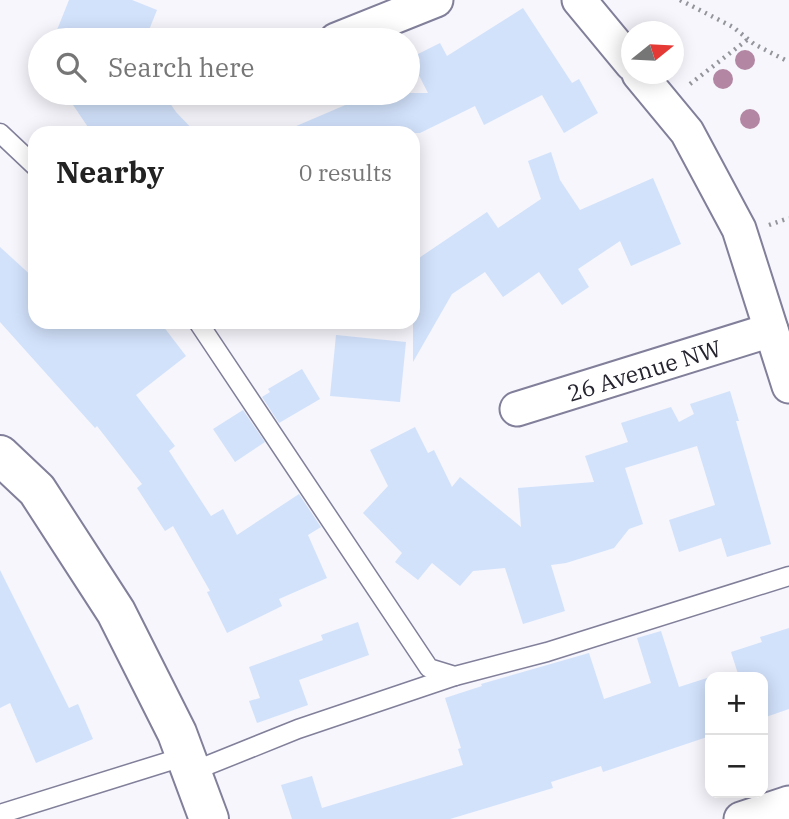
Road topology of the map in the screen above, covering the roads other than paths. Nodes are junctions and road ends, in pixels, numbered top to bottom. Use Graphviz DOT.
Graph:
graph roads {
  1 [pos="436,0"];
  2 [pos="579,0"];
  3 [pos="366,28"];
  4 [pos="621,51"];
  5 [pos="647,84"];
  6 [pos="0,132"];
  7 [pos="28,159"];
  8 [pos="203,329"];
  9 [pos="771,330"];
  10 [pos="789,386"];
  11 [pos="517,409"];
  12 [pos="0,455"];
  13 [pos="789,576"];
  14 [pos="455,676"];
  15 [pos="189,764"];
  16 [pos="789,803"];
  17 [pos="0,814"];
  18 [pos="209,819"];
  19 [pos="741,819"];
  1 -- 3 [label="street"];
  2 -- 4 [label="street"];
  5 -- 9 [label="street"];
  6 -- 7 [label="lane"];
  8 -- 14 [label="lane"];
  9 -- 10 [label="street"];
  9 -- 11 [label="street, 26 Avenue NW"];
  12 -- 15 [label="street"];
  13 -- 14 [label="lane"];
  14 -- 15 [label="lane"];
  15 -- 17 [label="lane"];
  15 -- 18 [label="street"];
  16 -- 19 [label="street"];
}
